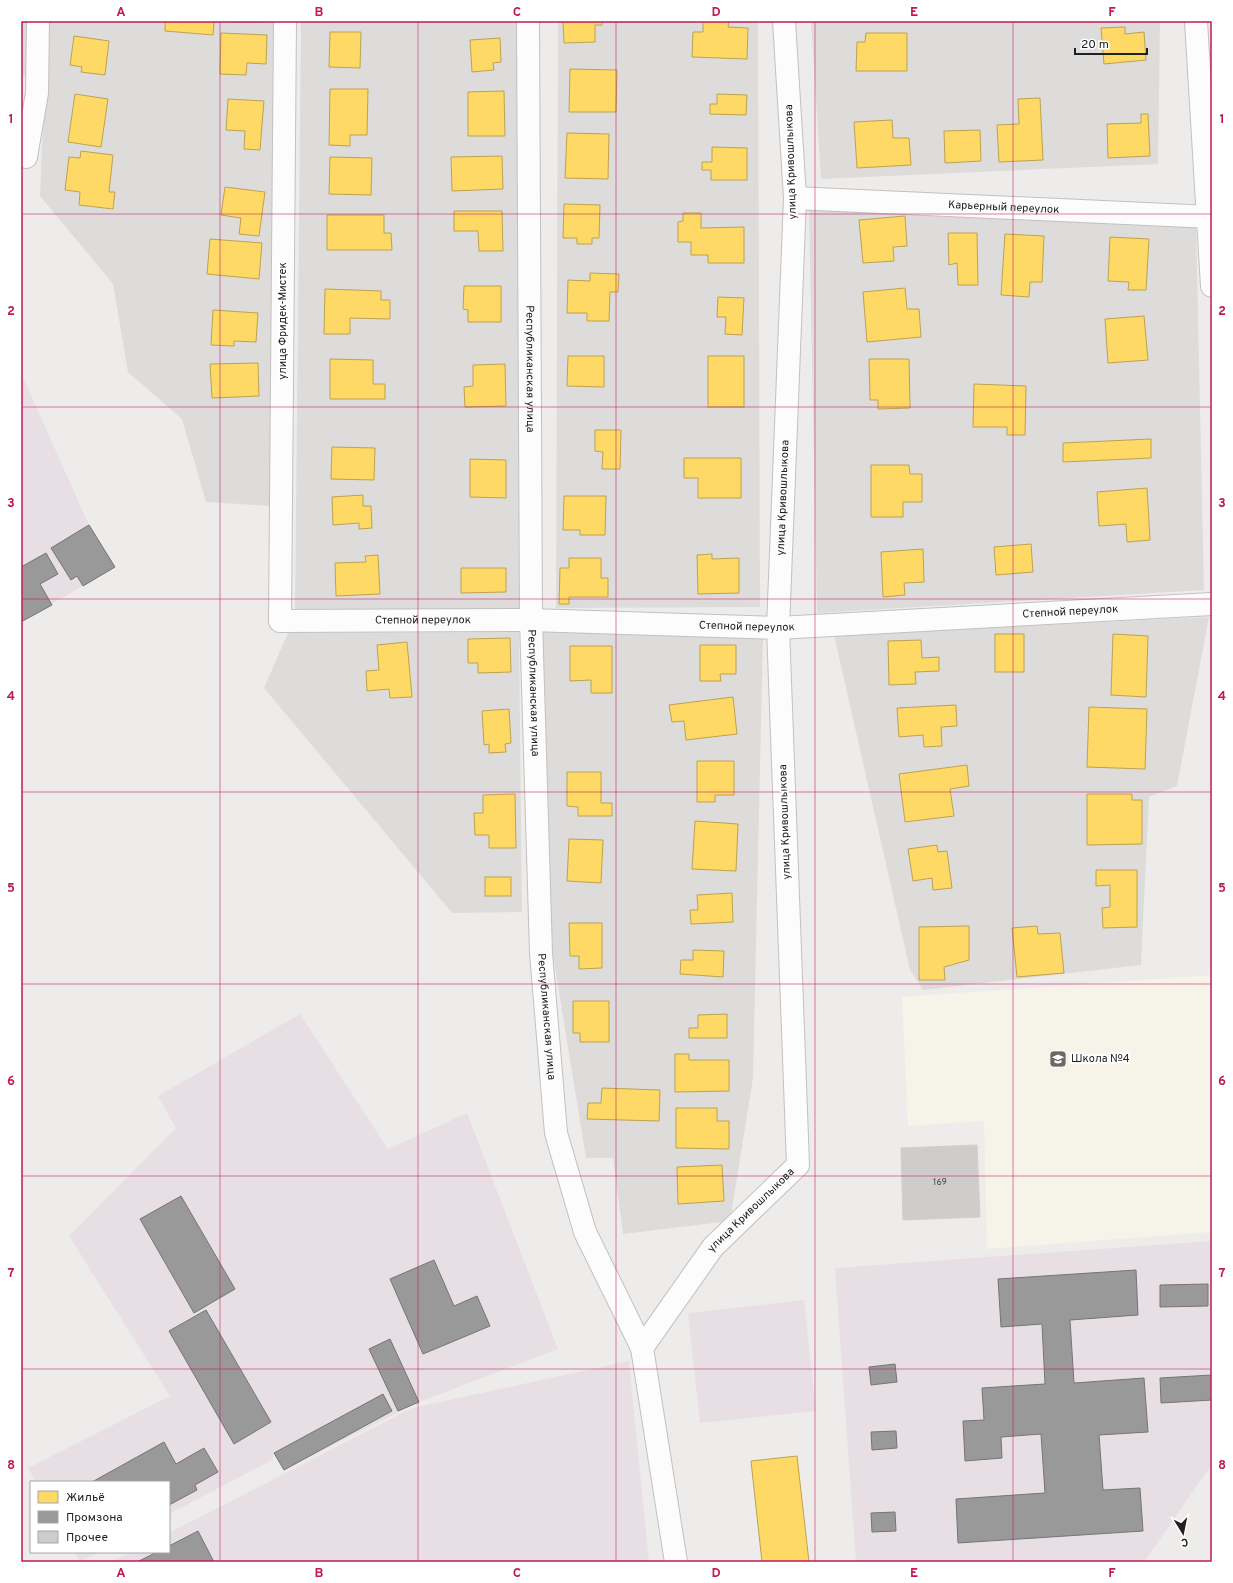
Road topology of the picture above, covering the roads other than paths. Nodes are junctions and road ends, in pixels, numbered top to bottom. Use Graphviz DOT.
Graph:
graph roads {
  1 [pos="38,21"];
  2 [pos="285,21"];
  3 [pos="528,21"];
  4 [pos="784,21"];
  5 [pos="1196,21"];
  6 [pos="26,157"];
  7 [pos="795,198"];
  8 [pos="1210,217"];
  9 [pos="1212,286"];
  10 [pos="1212,604"];
  11 [pos="531,620"];
  12 [pos="280,621"];
  13 [pos="778,628"];
  14 [pos="642,1348"];
  15 [pos="676,1562"];
  1 -- 6 [label="street"];
  2 -- 12 [label="street, улица Фридек-Мистек"];
  3 -- 11 [label="street, Республиканская улица"];
  4 -- 7 [label="street, улица Кривошлыкова"];
  5 -- 8 [label="street"];
  7 -- 8 [label="street, Карьерный переулок"];
  7 -- 13 [label="street, улица Кривошлыкова"];
  8 -- 9 [label="street"];
  10 -- 13 [label="street, Степной переулок"];
  11 -- 12 [label="street, Степной переулок"];
  11 -- 13 [label="street, Степной переулок"];
  11 -- 14 [label="street, Республиканская улица"];
  13 -- 14 [label="street, улица Кривошлыкова"];
  14 -- 15 [label="street"];
}
